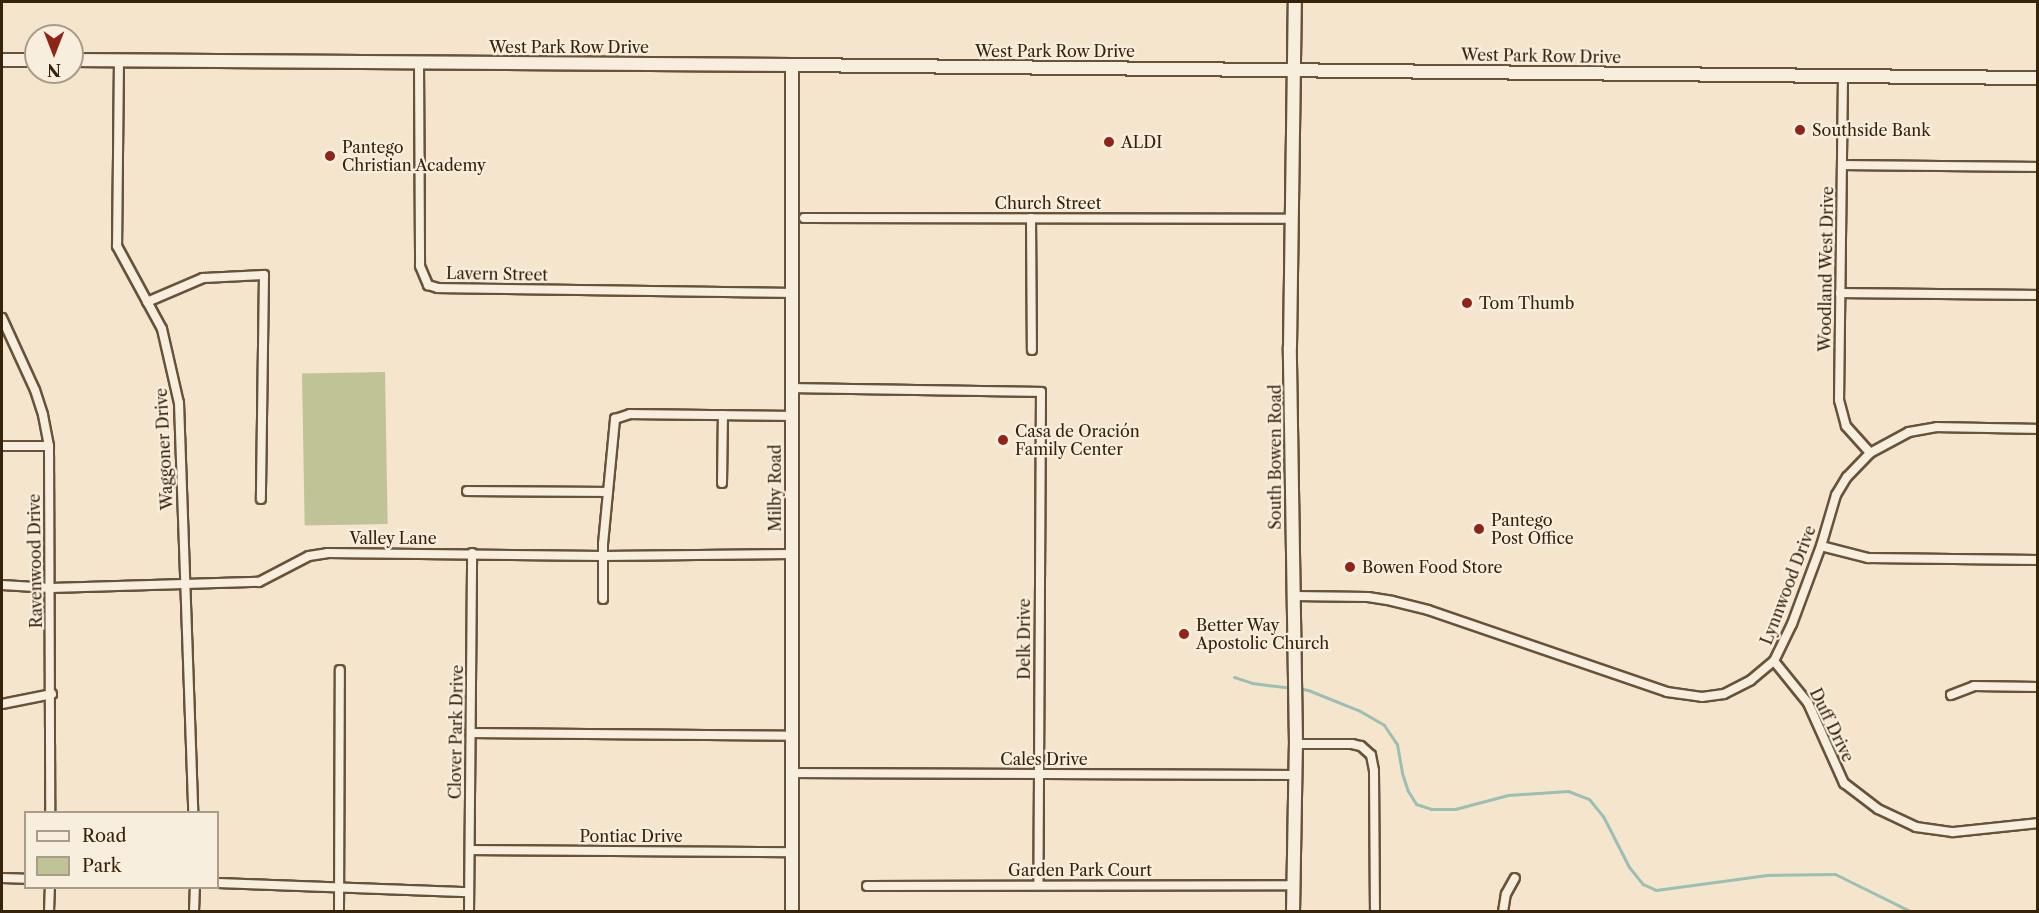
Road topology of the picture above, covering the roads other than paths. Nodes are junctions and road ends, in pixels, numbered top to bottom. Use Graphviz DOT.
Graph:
graph roads {
  1 [pos="1295,2"];
  2 [pos="2,60"];
  3 [pos="24,60"];
  4 [pos="84,60"];
  5 [pos="120,60"];
  6 [pos="419,62"];
  7 [pos="792,64"];
  8 [pos="1295,70"];
  9 [pos="1843,76"];
  10 [pos="2037,77"];
  11 [pos="1843,165"];
  12 [pos="2037,167"];
  13 [pos="804,218"];
  14 [pos="1031,218"];
  15 [pos="1291,219"];
  16 [pos="1840,292"];
  17 [pos="792,293"];
  18 [pos="2037,295"];
  19 [pos="147,302"];
  20 [pos="2,318"];
  21 [pos="1032,351"];
  22 [pos="792,388"];
  23 [pos="723,415"];
  24 [pos="792,416"];
  25 [pos="2037,429"];
  26 [pos="2,446"];
  27 [pos="49,446"];
  28 [pos="1870,453"];
  29 [pos="722,483"];
  30 [pos="467,491"];
  31 [pos="608,492"];
  32 [pos="261,499"];
  33 [pos="1821,546"];
  34 [pos="472,554"];
  35 [pos="792,554"];
  36 [pos="603,555"];
  37 [pos="2037,560"];
  38 [pos="2,585"];
  39 [pos="185,585"];
  40 [pos="51,588"];
  41 [pos="1294,596"];
  42 [pos="603,598"];
  43 [pos="1774,661"];
  44 [pos="340,670"];
  45 [pos="2037,687"];
  46 [pos="52,694"];
  47 [pos="1951,695"];
  48 [pos="2,704"];
  49 [pos="472,733"];
  50 [pos="792,736"];
  51 [pos="1296,744"];
  52 [pos="792,773"];
  53 [pos="1038,774"];
  54 [pos="1296,775"];
  55 [pos="50,811"];
  56 [pos="193,811"];
  57 [pos="2037,823"];
  58 [pos="470,850"];
  59 [pos="792,852"];
  60 [pos="2,878"];
  61 [pos="1515,878"];
  62 [pos="24,879"];
  63 [pos="219,883"];
  64 [pos="1038,885"];
  65 [pos="1294,885"];
  66 [pos="867,886"];
  67 [pos="339,888"];
  68 [pos="50,889"];
  69 [pos="195,889"];
  70 [pos="469,892"];
  71 [pos="49,912"];
  72 [pos="194,912"];
  73 [pos="339,912"];
  74 [pos="469,912"];
  75 [pos="792,912"];
  76 [pos="1293,912"];
  77 [pos="1375,912"];
  78 [pos="1503,912"];
  1 -- 8 [label="main road, South Bowen Road"];
  2 -- 3 [label="main road"];
  4 -- 5 [label="main road, West Park Row Drive"];
  5 -- 6 [label="main road, West Park Row Drive"];
  5 -- 19 [label="street, Waggoner Drive"];
  6 -- 7 [label="main road, West Park Row Drive"];
  6 -- 17 [label="street, Lavern Street"];
  7 -- 8 [label="main road, West Park Row Drive"];
  7 -- 17 [label="main road, Milby Road"];
  8 -- 9 [label="main road, West Park Row Drive"];
  8 -- 15 [label="main road, South Bowen Road"];
  9 -- 10 [label="main road, West Park Row Drive"];
  9 -- 11 [label="street, Woodland West Drive"];
  11 -- 12 [label="street"];
  11 -- 16 [label="street, Woodland West Drive"];
  13 -- 14 [label="street, Church Street"];
  14 -- 15 [label="street, Church Street"];
  14 -- 21 [label="street"];
  15 -- 41 [label="main road, South Bowen Road"];
  16 -- 18 [label="street"];
  16 -- 28 [label="street, Woodland West Drive"];
  17 -- 22 [label="main road, Milby Road"];
  19 -- 32 [label="street"];
  19 -- 39 [label="street, Waggoner Drive"];
  20 -- 27 [label="street, Ravenwood Drive"];
  22 -- 24 [label="main road, Milby Road"];
  22 -- 53 [label="street, Delk Drive"];
  23 -- 24 [label="street"];
  23 -- 29 [label="street"];
  23 -- 31 [label="street"];
  24 -- 35 [label="main road, Milby Road"];
  25 -- 28 [label="street, Lynnwood Drive"];
  26 -- 27 [label="street"];
  27 -- 40 [label="street, Ravenwood Drive"];
  28 -- 33 [label="street, Lynnwood Drive"];
  30 -- 31 [label="street"];
  31 -- 36 [label="street"];
  33 -- 37 [label="street"];
  33 -- 43 [label="street, Lynnwood Drive"];
  34 -- 36 [label="street, Valley Lane"];
  34 -- 39 [label="street, Valley Lane"];
  34 -- 49 [label="street, Clover Park Drive"];
  35 -- 36 [label="street, Valley Lane"];
  35 -- 50 [label="main road, Milby Road"];
  36 -- 42 [label="street"];
  38 -- 40 [label="street, Valley Lane"];
  39 -- 40 [label="street, Valley Lane"];
  39 -- 56 [label="street, Waggoner Drive"];
  40 -- 46 [label="street, Ravenwood Drive"];
  41 -- 43 [label="street, Lynnwood Drive"];
  41 -- 51 [label="main road, South Bowen Road"];
  43 -- 57 [label="street, Duff Drive"];
  44 -- 67 [label="street"];
  45 -- 47 [label="street"];
  46 -- 48 [label="street"];
  46 -- 55 [label="street, Ravenwood Drive"];
  49 -- 50 [label="street"];
  49 -- 58 [label="street, Clover Park Drive"];
  50 -- 52 [label="main road, Milby Road"];
  51 -- 54 [label="main road, South Bowen Road"];
  51 -- 77 [label="street"];
  52 -- 53 [label="street, Cales Drive"];
  52 -- 59 [label="main road, Milby Road"];
  53 -- 54 [label="street, Cales Drive"];
  53 -- 64 [label="street, Delk Drive"];
  54 -- 65 [label="main road, South Bowen Road"];
  58 -- 59 [label="street, Pontiac Drive"];
  58 -- 70 [label="street, Clover Park Drive"];
  59 -- 75 [label="main road, Milby Road"];
  60 -- 62 [label="street"];
  61 -- 78 [label="street"];
  63 -- 67 [label="street"];
  64 -- 65 [label="street, Garden Park Court"];
  64 -- 66 [label="street, Garden Park Court"];
  65 -- 76 [label="main road, South Bowen Road"];
  67 -- 70 [label="street"];
  67 -- 73 [label="street"];
  68 -- 71 [label="street"];
  69 -- 72 [label="street"];
  70 -- 74 [label="street, Clover Park Drive"];
}
